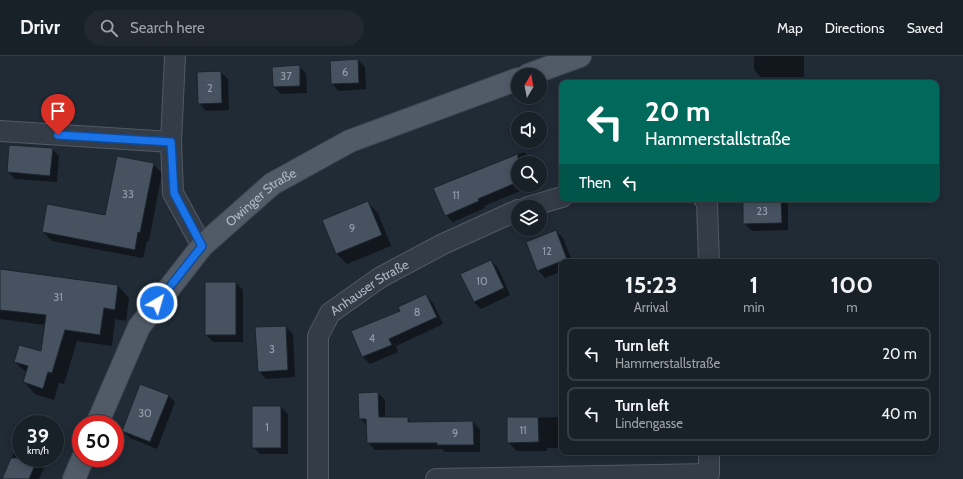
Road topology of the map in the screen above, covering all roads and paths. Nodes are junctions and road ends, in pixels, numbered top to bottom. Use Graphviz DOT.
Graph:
graph roads {
  1 [pos="175,56"];
  2 [pos="580,56"];
  3 [pos="547,68"];
  4 [pos="511,82"];
  5 [pos="0,131"];
  6 [pos="171,142"];
  7 [pos="559,198"];
  8 [pos="547,201"];
  9 [pos="706,202"];
  10 [pos="511,213"];
  11 [pos="202,246"];
  12 [pos="709,259"];
  13 [pos="101,415"];
  14 [pos="709,455"];
  15 [pos="79,467"];
  16 [pos="74,479"];
  17 [pos="318,479"];
  18 [pos="436,479"];
  1 -- 6 [label="street"];
  2 -- 3 [label="main road"];
  4 -- 11 [label="main road, Owinger Straße"];
  5 -- 6 [label="street"];
  6 -- 11 [label="street"];
  7 -- 8 [label="street"];
  9 -- 12 [label="street"];
  10 -- 17 [label="street, Anhauser Straße"];
  11 -- 13 [label="main road, Owinger Straße"];
  14 -- 18 [label="street"];
  15 -- 16 [label="main road"];
}
